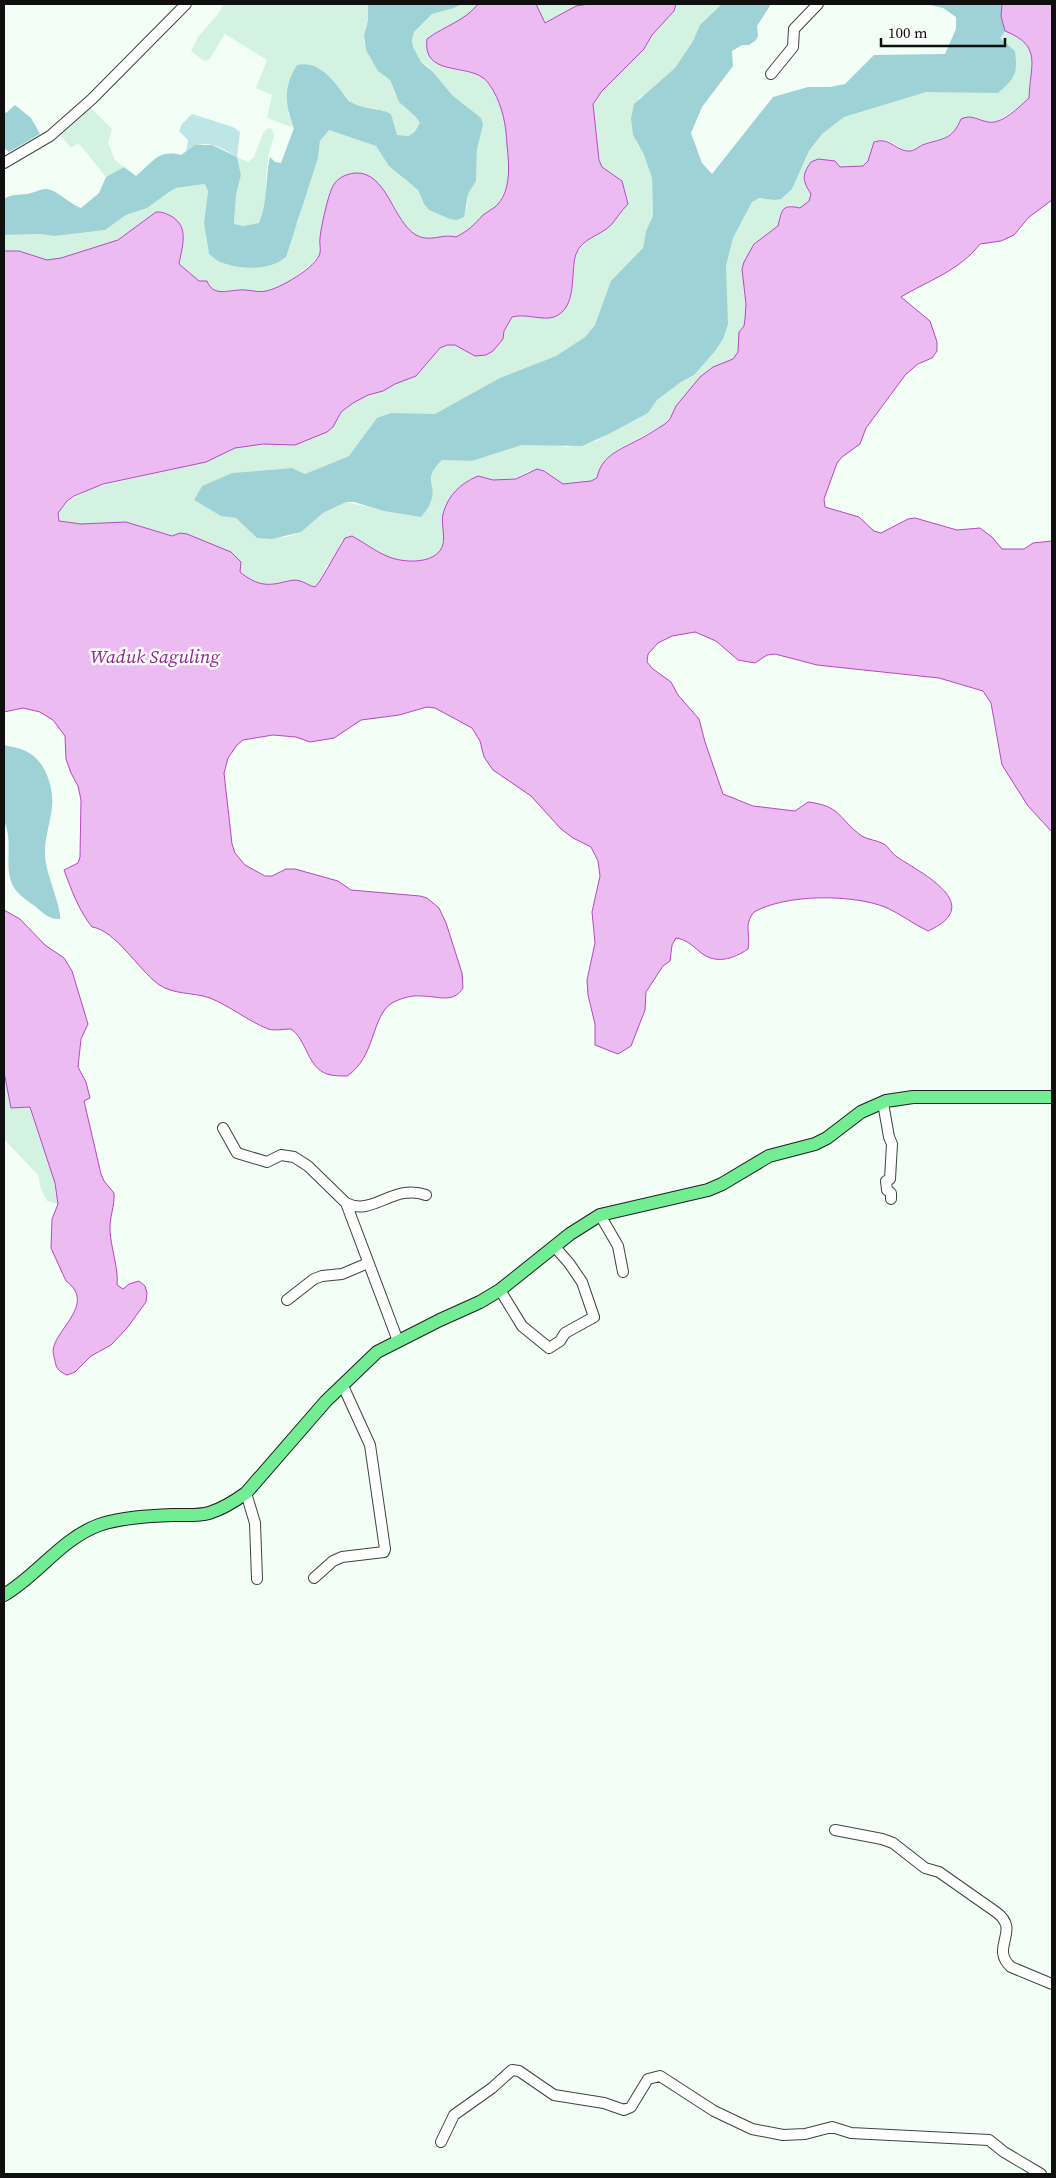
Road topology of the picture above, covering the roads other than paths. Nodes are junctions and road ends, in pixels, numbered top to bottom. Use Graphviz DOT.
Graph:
graph roads {
  1 [pos="186,4"];
  2 [pos="818,4"];
  3 [pos="771,74"];
  4 [pos="4,163"];
  5 [pos="1052,1098"];
  6 [pos="883,1103"];
  7 [pos="223,1128"];
  8 [pos="426,1195"];
  9 [pos="891,1199"];
  10 [pos="346,1203"];
  11 [pos="600,1216"];
  12 [pos="554,1246"];
  13 [pos="368,1263"];
  14 [pos="623,1272"];
  15 [pos="500,1290"];
  16 [pos="287,1300"];
  17 [pos="398,1341"];
  18 [pos="343,1386"];
  19 [pos="246,1492"];
  20 [pos="314,1578"];
  21 [pos="257,1579"];
  22 [pos="4,1594"];
  23 [pos="835,1830"];
  24 [pos="1052,1984"];
  25 [pos="441,2142"];
  26 [pos="1041,2174"];
  1 -- 4 [label="street"];
  2 -- 3 [label="street"];
  5 -- 6 [label="main road"];
  6 -- 9 [label="street"];
  6 -- 11 [label="main road"];
  7 -- 10 [label="street"];
  8 -- 10 [label="street"];
  10 -- 13 [label="street"];
  11 -- 12 [label="main road"];
  11 -- 14 [label="street"];
  12 -- 15 [label="main road"];
  12 -- 15 [label="street"];
  13 -- 16 [label="street"];
  13 -- 17 [label="street"];
  15 -- 17 [label="main road"];
  17 -- 18 [label="main road"];
  18 -- 19 [label="main road"];
  18 -- 20 [label="street"];
  19 -- 21 [label="street"];
  19 -- 22 [label="main road"];
  23 -- 24 [label="street"];
  25 -- 26 [label="street"];
}
